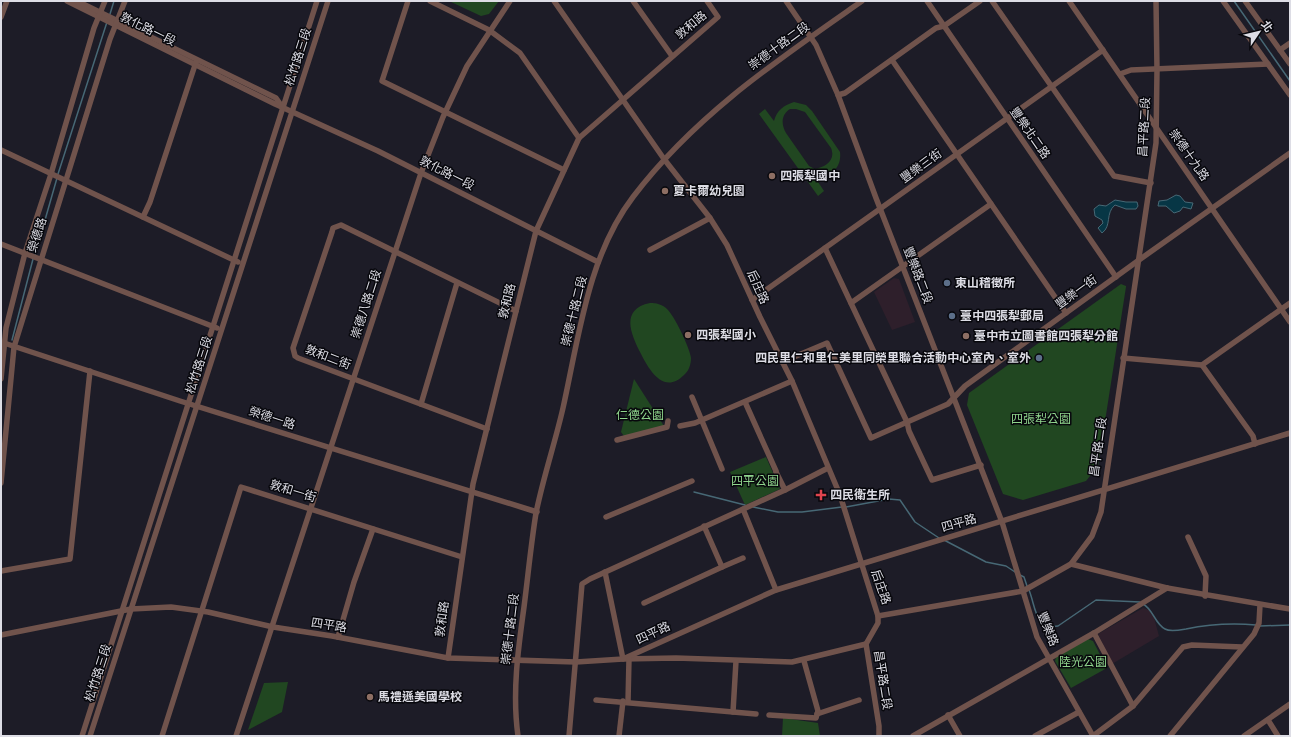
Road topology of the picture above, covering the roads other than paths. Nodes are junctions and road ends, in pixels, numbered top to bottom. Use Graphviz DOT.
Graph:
graph roads {
  1 [pos="7,1"];
  2 [pos="67,1"];
  3 [pos="77,1"];
  4 [pos="105,1"];
  5 [pos="125,1"];
  6 [pos="317,1"];
  7 [pos="328,1"];
  8 [pos="408,1"];
  9 [pos="430,1"];
  10 [pos="510,1"];
  11 [pos="554,1"];
  12 [pos="633,1"];
  13 [pos="707,1"];
  14 [pos="786,1"];
  15 [pos="862,1"];
  16 [pos="927,1"];
  17 [pos="980,1"];
  18 [pos="992,1"];
  19 [pos="1069,1"];
  20 [pos="1156,1"];
  21 [pos="1223,1"];
  22 [pos="1245,1"];
  23 [pos="99,15"];
  24 [pos="1,16"];
  25 [pos="116,23"];
  26 [pos="944,26"];
  27 [pos="490,30"];
  28 [pos="810,37"];
  29 [pos="1290,43"];
  30 [pos="1103,50"];
  31 [pos="1280,50"];
  32 [pos="672,56"];
  33 [pos="892,60"];
  34 [pos="196,63"];
  35 [pos="1268,64"];
  36 [pos="1290,64"];
  37 [pos="1157,70"];
  38 [pos="1120,74"];
  39 [pos="1051,86"];
  40 [pos="838,95"];
  41 [pos="1290,95"];
  42 [pos="622,100"];
  43 [pos="283,108"];
  44 [pos="291,111"];
  45 [pos="446,113"];
  46 [pos="1006,119"];
  47 [pos="1156,126"];
  48 [pos="579,138"];
  49 [pos="1,150"];
  50 [pos="1290,153"];
  51 [pos="957,154"];
  52 [pos="664,159"];
  53 [pos="564,170"];
  54 [pos="422,173"];
  55 [pos="51,174"];
  56 [pos="66,182"];
  57 [pos="1151,183"];
  58 [pos="992,204"];
  59 [pos="1212,208"];
  60 [pos="880,209"];
  61 [pos="143,217"];
  62 [pos="710,218"];
  63 [pos="536,231"];
  64 [pos="1,244"];
  65 [pos="825,248"];
  66 [pos="650,250"];
  67 [pos="395,252"];
  68 [pos="24,253"];
  69 [pos="41,259"];
  70 [pos="235,260"];
  71 [pos="1139,260"];
  72 [pos="598,262"];
  73 [pos="242,264"];
  74 [pos="902,266"];
  75 [pos="1116,276"];
  76 [pos="458,282"];
  77 [pos="752,300"];
  78 [pos="851,303"];
  79 [pos="1290,303"];
  80 [pos="1281,309"];
  81 [pos="516,310"];
  82 [pos="1066,313"];
  83 [pos="1290,322"];
  84 [pos="214,326"];
  85 [pos="222,329"];
  86 [pos="3,343"];
  87 [pos="14,347"];
  88 [pos="1123,358"];
  89 [pos="782,362"];
  90 [pos="1202,365"];
  91 [pos="90,371"];
  92 [pos="353,378"];
  93 [pos="1,379"];
  94 [pos="792,381"];
  95 [pos="954,396"];
  96 [pos="692,397"];
  97 [pos="745,402"];
  98 [pos="189,404"];
  99 [pos="421,404"];
  100 [pos="197,406"];
  101 [pos="702,420"];
  102 [pos="668,421"];
  103 [pos="907,422"];
  104 [pos="680,426"];
  105 [pos="487,429"];
  106 [pos="1290,433"];
  107 [pos="617,440"];
  108 [pos="1255,444"];
  109 [pos="332,449"];
  110 [pos="980,465"];
  111 [pos="828,468"];
  112 [pos="722,469"];
  113 [pos="692,481"];
  114 [pos="1,483"];
  115 [pos="785,490"];
  116 [pos="1103,490"];
  117 [pos="472,492"];
  118 [pos="312,509"];
  119 [pos="743,509"];
  120 [pos="537,512"];
  121 [pos="606,517"];
  122 [pos="1002,522"];
  123 [pos="704,526"];
  124 [pos="373,529"];
  125 [pos="1188,537"];
  126 [pos="462,557"];
  127 [pos="743,558"];
  128 [pos="861,563"];
  129 [pos="1071,564"];
  130 [pos="722,567"];
  131 [pos="1,571"];
  132 [pos="605,572"];
  133 [pos="1167,588"];
  134 [pos="776,590"];
  135 [pos="1023,591"];
  136 [pos="1205,596"];
  137 [pos="644,603"];
  138 [pos="1260,605"];
  139 [pos="131,609"];
  140 [pos="1290,609"];
  141 [pos="122,611"];
  142 [pos="201,611"];
  143 [pos="878,616"];
  144 [pos="273,627"];
  145 [pos="1094,633"];
  146 [pos="1,635"];
  147 [pos="338,637"];
  148 [pos="866,644"];
  149 [pos="1242,647"];
  150 [pos="448,658"];
  151 [pos="1049,658"];
  152 [pos="626,659"];
  153 [pos="736,661"];
  154 [pos="804,661"];
  155 [pos="516,662"];
  156 [pos="576,662"];
  157 [pos="596,700"];
  158 [pos="859,700"];
  159 [pos="625,702"];
  160 [pos="1290,704"];
  161 [pos="1133,706"];
  162 [pos="733,712"];
  163 [pos="1079,712"];
  164 [pos="756,714"];
  165 [pos="817,714"];
  166 [pos="769,715"];
  167 [pos="948,715"];
  168 [pos="1268,720"];
  169 [pos="82,736"];
  170 [pos="90,736"];
  171 [pos="162,736"];
  172 [pos="236,736"];
  173 [pos="518,736"];
  174 [pos="569,736"];
  175 [pos="619,736"];
  176 [pos="879,736"];
  177 [pos="913,736"];
  178 [pos="960,736"];
  179 [pos="1035,736"];
  180 [pos="1093,736"];
  181 [pos="1170,736"];
  182 [pos="1244,736"];
  183 [pos="1278,736"];
  1 -- 24 [label="street"];
  2 -- 23 [label="street, 敦化路一段"];
  3 -- 23 [label="street, 敦化路一段"];
  4 -- 23 [label="street, 榮德路"];
  5 -- 25 [label="street, 榮德路"];
  6 -- 43 [label="street, 松竹路三段"];
  7 -- 44 [label="street, 松竹路三段"];
  8 -- 45 [label="street"];
  9 -- 27 [label="street"];
  10 -- 27 [label="street, 崇德八路二段"];
  11 -- 42 [label="street, 后庄路"];
  12 -- 32 [label="street"];
  13 -- 32 [label="street, 敦和路"];
  14 -- 28 [label="street, 豐樂路二段"];
  15 -- 28 [label="street, 崇德十路二段"];
  16 -- 26 [label="street, 豐樂北二路"];
  17 -- 26 [label="street"];
  18 -- 39 [label="street"];
  19 -- 30 [label="street, 崇德十九路"];
  20 -- 37 [label="street, 昌平路二段"];
  21 -- 35 [label="street"];
  22 -- 31 [label="street"];
  23 -- 25 [label="street, 敦化路一段"];
  23 -- 55 [label="street, 榮德路"];
  25 -- 34 [label="street, 敦化路一段"];
  25 -- 56 [label="street, 榮德路"];
  26 -- 33 [label="street"];
  26 -- 46 [label="street, 豐樂北二路"];
  27 -- 45 [label="street, 崇德八路二段"];
  27 -- 48 [label="street"];
  28 -- 40 [label="street, 豐樂路二段"];
  28 -- 52 [label="street, 崇德十路二段"];
  29 -- 31 [label="street"];
  30 -- 38 [label="street, 崇德十九路"];
  30 -- 39 [label="street, 豐樂三街"];
  31 -- 36 [label="street"];
  32 -- 42 [label="street, 敦和路"];
  33 -- 40 [label="street"];
  33 -- 51 [label="street"];
  34 -- 43 [label="street, 敦化路一段"];
  34 -- 61 [label="street"];
  35 -- 37 [label="street"];
  35 -- 41 [label="street"];
  37 -- 38 [label="street"];
  37 -- 47 [label="street, 昌平路二段"];
  38 -- 47 [label="street, 崇德十九路"];
  39 -- 46 [label="street, 豐樂三街"];
  39 -- 57 [label="street"];
  40 -- 60 [label="street, 豐樂路二段"];
  42 -- 48 [label="street, 敦和路"];
  42 -- 52 [label="street, 后庄路"];
  43 -- 44 [label="street, 敦化路一段"];
  43 -- 70 [label="street, 松竹路三段"];
  44 -- 54 [label="street, 敦化路一段"];
  44 -- 73 [label="street, 松竹路三段"];
  45 -- 53 [label="street"];
  45 -- 54 [label="street, 崇德八路二段"];
  46 -- 51 [label="street, 豐樂三街"];
  46 -- 75 [label="street, 豐樂北二路"];
  47 -- 57 [label="street, 昌平路二段"];
  47 -- 59 [label="street, 崇德十九路"];
  48 -- 53 [label="street, 敦和路"];
  49 -- 55 [label="street"];
  50 -- 59 [label="street, 豐樂一街"];
  51 -- 58 [label="street"];
  51 -- 60 [label="street, 豐樂三街"];
  52 -- 62 [label="street, 后庄路"];
  52 -- 72 [label="street, 崇德十路二段"];
  53 -- 63 [label="street, 敦和路"];
  54 -- 63 [label="street, 敦化路一段"];
  54 -- 67 [label="street, 崇德八路二段"];
  55 -- 56 [label="street"];
  55 -- 68 [label="street, 榮德路"];
  56 -- 61 [label="street"];
  56 -- 69 [label="street, 榮德路"];
  57 -- 71 [label="street, 昌平路二段"];
  58 -- 74 [label="street"];
  58 -- 82 [label="street"];
  59 -- 71 [label="street, 豐樂一街"];
  59 -- 80 [label="street, 崇德十九路"];
  60 -- 65 [label="street, 豐樂三街"];
  60 -- 74 [label="street, 豐樂路二段"];
  61 -- 70 [label="street"];
  62 -- 66 [label="street"];
  62 -- 77 [label="street, 后庄路"];
  63 -- 72 [label="street, 敦化路一段"];
  63 -- 81 [label="street, 敦和路"];
  64 -- 68 [label="street"];
  65 -- 77 [label="street, 豐樂三街"];
  65 -- 78 [label="street"];
  67 -- 76 [label="street"];
  67 -- 92 [label="street, 崇德八路二段"];
  67 -- 92 [label="street, 敦和二街"];
  68 -- 69 [label="street"];
  68 -- 86 [label="street, 榮德路"];
  69 -- 84 [label="street"];
  69 -- 87 [label="street, 榮德路"];
  70 -- 73 [label="street"];
  70 -- 84 [label="street, 松竹路三段"];
  71 -- 75 [label="street, 豐樂一街"];
  71 -- 88 [label="street, 昌平路二段"];
  72 -- 120 [label="street, 崇德十路二段"];
  73 -- 85 [label="street, 松竹路三段"];
  74 -- 78 [label="street"];
  74 -- 95 [label="street, 豐樂路二段"];
  75 -- 82 [label="street, 豐樂一街"];
  76 -- 81 [label="street"];
  76 -- 99 [label="street"];
  77 -- 89 [label="street, 后庄路"];
  78 -- 103 [label="street"];
  79 -- 80 [label="street"];
  80 -- 83 [label="street, 崇德十九路"];
  80 -- 90 [label="street"];
  81 -- 105 [label="street, 敦和路"];
  82 -- 95 [label="street, 豐樂一街"];
  84 -- 85 [label="street"];
  84 -- 98 [label="street, 松竹路三段"];
  85 -- 100 [label="street, 松竹路三段"];
  86 -- 87 [label="street, 榮德一路"];
  86 -- 93 [label="street, 榮德路"];
  87 -- 91 [label="street, 榮德一路"];
  87 -- 114 [label="street, 榮德路"];
  88 -- 90 [label="street"];
  88 -- 116 [label="street, 昌平路二段"];
  89 -- 94 [label="street, 后庄路"];
  89 -- 103 [label="street, 豐樂一街"];
  90 -- 108 [label="street"];
  91 -- 98 [label="street, 榮德一路"];
  91 -- 131 [label="street"];
  92 -- 99 [label="street, 敦和二街"];
  92 -- 109 [label="street, 崇德八路二段"];
  94 -- 97 [label="street"];
  94 -- 111 [label="street, 后庄路"];
  95 -- 103 [label="street, 豐樂一街"];
  95 -- 110 [label="street, 豐樂路二段"];
  96 -- 101 [label="street"];
  97 -- 101 [label="street"];
  97 -- 115 [label="street"];
  98 -- 100 [label="street, 榮德一路"];
  98 -- 141 [label="street, 松竹路三段"];
  99 -- 105 [label="street, 敦和二街"];
  100 -- 109 [label="street, 榮德一路"];
  100 -- 139 [label="street, 松竹路三段"];
  101 -- 104 [label="street"];
  101 -- 112 [label="street"];
  102 -- 107 [label="street"];
  103 -- 110 [label="street"];
  105 -- 117 [label="street, 敦和路"];
  106 -- 108 [label="street, 四平路"];
  108 -- 116 [label="street, 四平路"];
  109 -- 117 [label="street, 榮德一路"];
  109 -- 118 [label="street, 崇德八路二段"];
  110 -- 122 [label="street, 豐樂路二段"];
  111 -- 115 [label="street"];
  111 -- 128 [label="street, 后庄路"];
  113 -- 121 [label="street"];
  115 -- 119 [label="street"];
  116 -- 122 [label="street, 四平路"];
  116 -- 129 [label="street, 昌平路二段"];
  117 -- 120 [label="street, 榮德一路"];
  117 -- 126 [label="street, 敦和路"];
  118 -- 124 [label="street, 敦和一街"];
  118 -- 142 [label="street, 敦和一街"];
  118 -- 144 [label="street, 崇德八路二段"];
  119 -- 123 [label="street"];
  119 -- 134 [label="street"];
  120 -- 155 [label="street, 崇德十路二段"];
  122 -- 128 [label="street, 四平路"];
  122 -- 135 [label="street, 豐樂路"];
  123 -- 130 [label="street"];
  123 -- 132 [label="street"];
  124 -- 126 [label="street, 敦和一街"];
  124 -- 147 [label="street"];
  125 -- 136 [label="street"];
  126 -- 150 [label="street, 敦和路"];
  127 -- 130 [label="street"];
  128 -- 134 [label="street, 四平路"];
  128 -- 143 [label="street, 后庄路"];
  129 -- 133 [label="street"];
  129 -- 135 [label="street, 昌平路二段"];
  130 -- 137 [label="street"];
  132 -- 152 [label="street"];
  132 -- 156 [label="street"];
  133 -- 136 [label="street"];
  133 -- 145 [label="street"];
  134 -- 152 [label="street, 四平路"];
  135 -- 143 [label="street, 昌平路二段"];
  135 -- 151 [label="street, 豐樂路"];
  136 -- 138 [label="street"];
  138 -- 140 [label="street"];
  138 -- 149 [label="street"];
  139 -- 141 [label="street, 四平路"];
  139 -- 142 [label="street, 四平路"];
  139 -- 170 [label="street, 松竹路三段"];
  141 -- 146 [label="street, 四平路"];
  141 -- 169 [label="street, 松竹路三段"];
  142 -- 144 [label="street, 四平路"];
  142 -- 171 [label="street"];
  143 -- 148 [label="street, 昌平路二段"];
  144 -- 147 [label="street, 四平路"];
  144 -- 172 [label="street, 崇德八路二段"];
  145 -- 151 [label="street"];
  145 -- 161 [label="street"];
  147 -- 150 [label="street, 四平路"];
  148 -- 154 [label="street"];
  148 -- 176 [label="street, 昌平路二段"];
  149 -- 161 [label="street"];
  149 -- 181 [label="street"];
  150 -- 155 [label="street, 四平路"];
  151 -- 163 [label="street, 豐樂路"];
  151 -- 167 [label="street"];
  152 -- 153 [label="street"];
  152 -- 156 [label="street, 四平路"];
  152 -- 159 [label="street"];
  153 -- 154 [label="street"];
  153 -- 162 [label="street"];
  154 -- 165 [label="street"];
  155 -- 156 [label="street, 四平路"];
  155 -- 173 [label="street, 崇德十路二段"];
  156 -- 174 [label="street"];
  157 -- 159 [label="street"];
  158 -- 165 [label="street"];
  159 -- 162 [label="street"];
  159 -- 175 [label="street"];
  160 -- 168 [label="street"];
  161 -- 180 [label="street"];
  162 -- 164 [label="street"];
  163 -- 179 [label="street"];
  163 -- 180 [label="street, 豐樂路"];
  165 -- 166 [label="street"];
  167 -- 177 [label="street"];
  167 -- 178 [label="street"];
  168 -- 182 [label="street"];
  168 -- 183 [label="street"];
}
